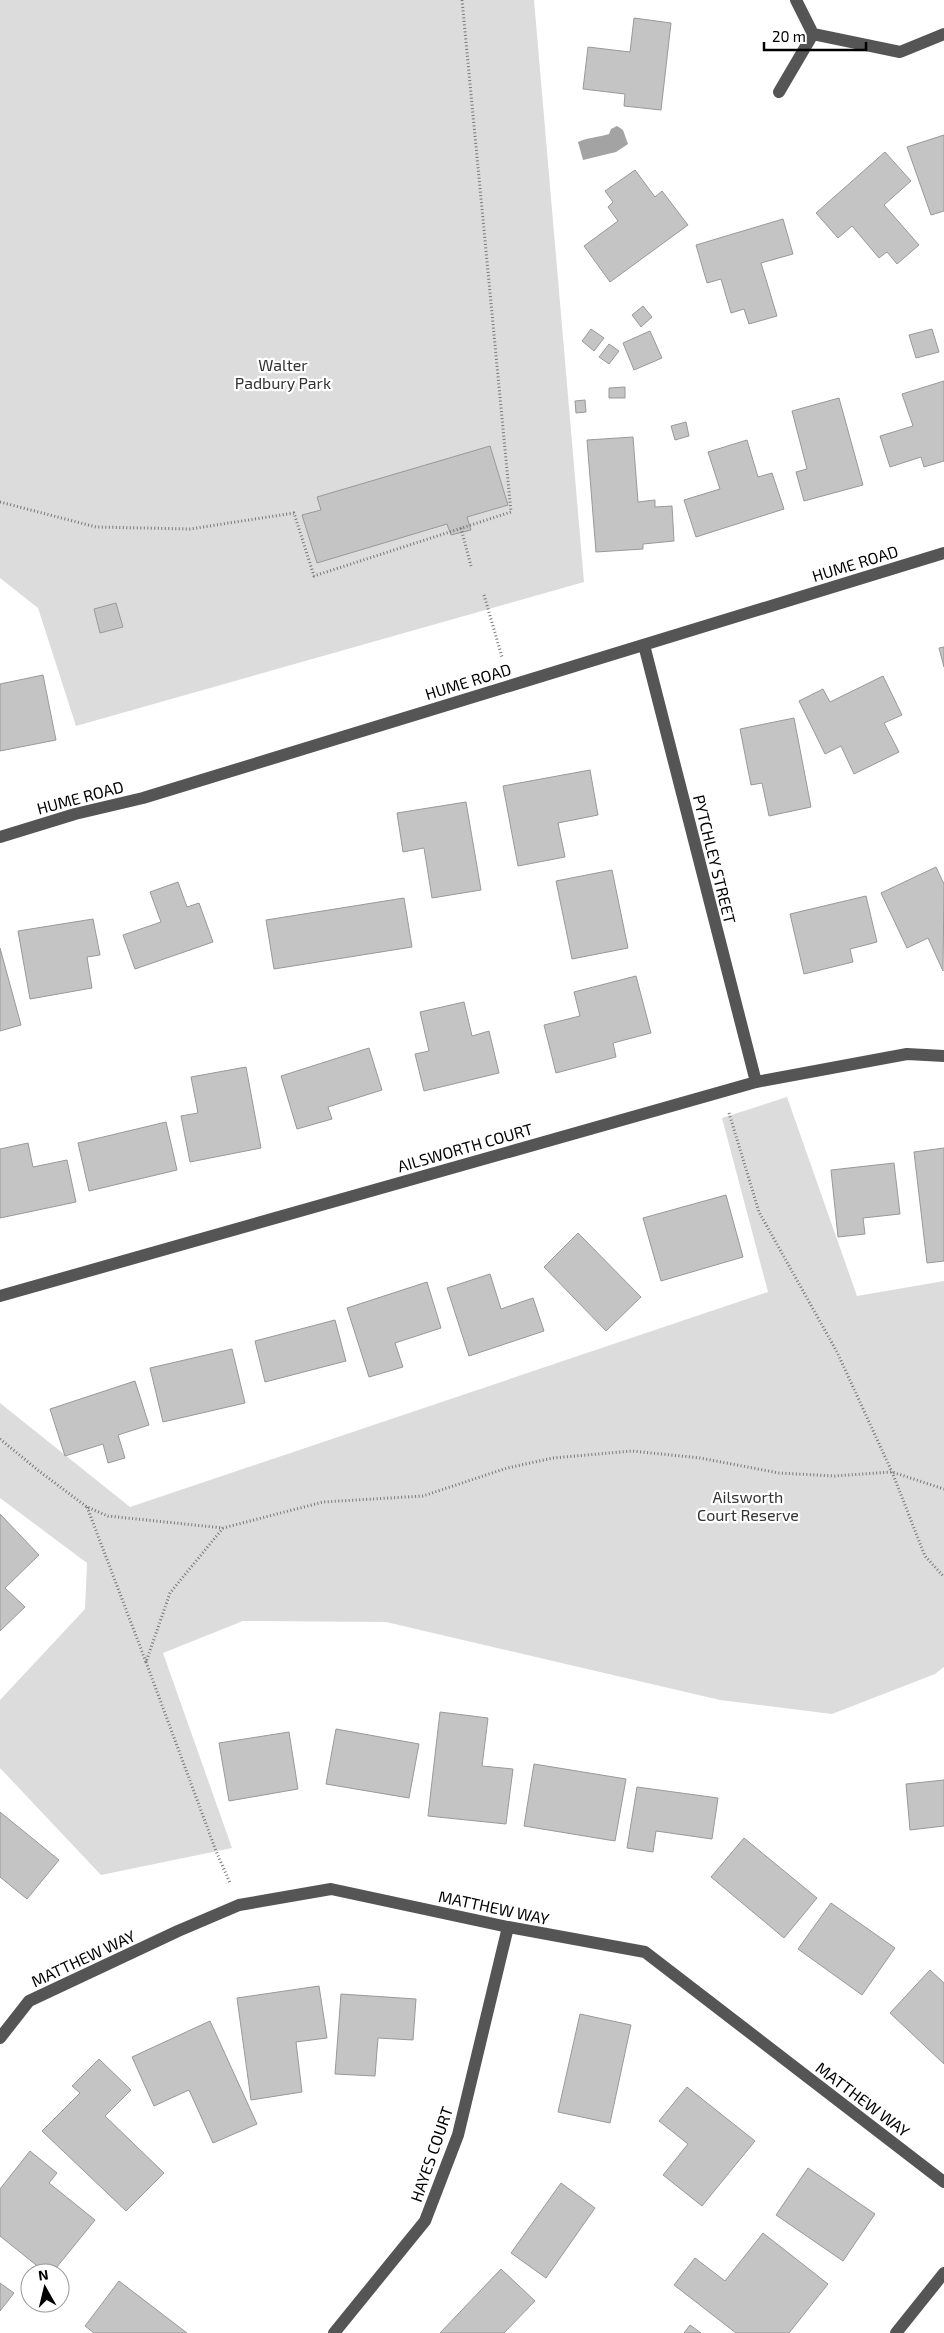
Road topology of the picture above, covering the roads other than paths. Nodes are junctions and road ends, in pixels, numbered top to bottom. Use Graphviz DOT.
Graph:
graph roads {
  1 [pos="796,0"];
  2 [pos="812,34"];
  3 [pos="944,34"];
  4 [pos="780,92"];
  5 [pos="944,553"];
  6 [pos="644,644"];
  7 [pos="0,837"];
  8 [pos="944,1056"];
  9 [pos="756,1082"];
  10 [pos="0,1296"];
  11 [pos="508,1927"];
  12 [pos="0,2038"];
  13 [pos="944,2182"];
  14 [pos="944,2273"];
  15 [pos="334,2333"];
  16 [pos="896,2333"];
  1 -- 2 [label="street"];
  2 -- 3 [label="street"];
  2 -- 4 [label="street"];
  5 -- 6 [label="street, HUME ROAD"];
  6 -- 7 [label="street, HUME ROAD"];
  6 -- 9 [label="street, PYTCHLEY STREET"];
  8 -- 9 [label="street, AILSWORTH COURT"];
  9 -- 10 [label="street, AILSWORTH COURT"];
  11 -- 12 [label="street, MATTHEW WAY"];
  11 -- 13 [label="street, MATTHEW WAY"];
  11 -- 15 [label="street, HAYES COURT"];
  14 -- 16 [label="street"];
}
